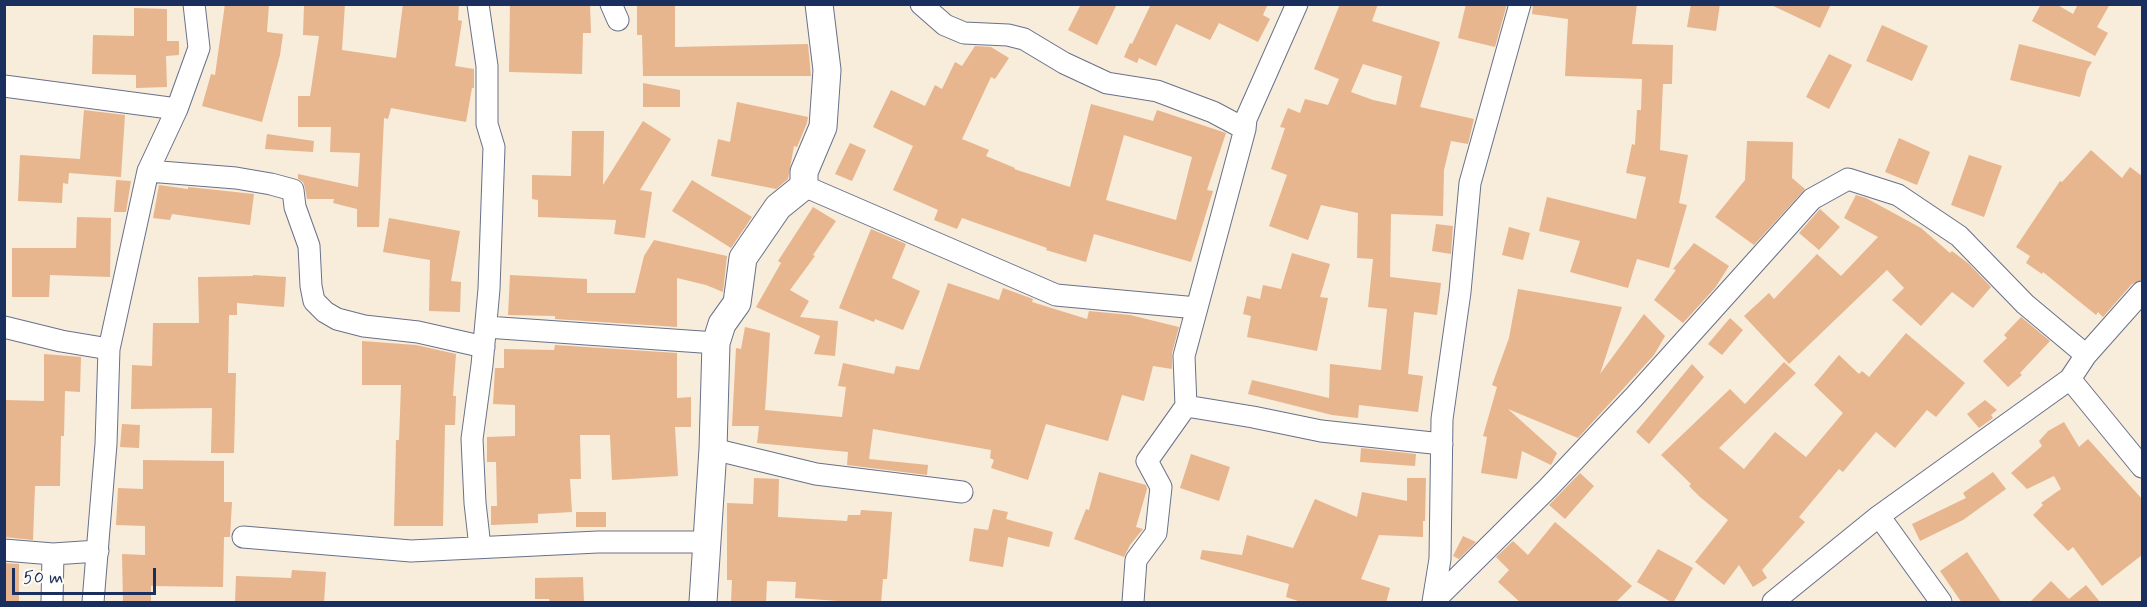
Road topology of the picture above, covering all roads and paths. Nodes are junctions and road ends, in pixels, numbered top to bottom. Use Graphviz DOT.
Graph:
graph roads {
  1 [pos="194,4"];
  2 [pos="478,4"];
  3 [pos="819,4"];
  4 [pos="921,4"];
  5 [pos="1297,4"];
  6 [pos="1520,4"];
  7 [pos="4,86"];
  8 [pos="177,109"];
  9 [pos="1245,129"];
  10 [pos="148,171"];
  11 [pos="804,186"];
  12 [pos="2142,292"];
  13 [pos="1197,308"];
  14 [pos="4,327"];
  15 [pos="485,337"];
  16 [pos="716,343"];
  17 [pos="109,349"];
  18 [pos="2086,355"];
  19 [pos="2070,379"];
  20 [pos="1186,406"];
  21 [pos="1442,444"];
  22 [pos="713,449"];
  23 [pos="2142,467"];
  24 [pos="962,492"];
  25 [pos="1879,516"];
  26 [pos="243,537"];
  27 [pos="706,542"];
  28 [pos="480,547"];
  29 [pos="4,550"];
  30 [pos="98,551"];
  31 [pos="53,554"];
  32 [pos="1433,602"];
  33 [pos="52,603"];
  34 [pos="93,603"];
  35 [pos="703,603"];
  36 [pos="1133,603"];
  37 [pos="1773,603"];
  38 [pos="1941,603"];
  1 -- 8 [label="street"];
  2 -- 15 [label="street"];
  3 -- 11 [label="street"];
  4 -- 9 [label="street"];
  5 -- 9 [label="street"];
  6 -- 21 [label="street"];
  7 -- 8 [label="street"];
  8 -- 10 [label="street"];
  9 -- 13 [label="street"];
  10 -- 15 [label="street"];
  10 -- 17 [label="street"];
  11 -- 13 [label="street"];
  11 -- 16 [label="street"];
  12 -- 18 [label="street"];
  13 -- 20 [label="street"];
  14 -- 17 [label="street"];
  15 -- 16 [label="street"];
  15 -- 28 [label="street"];
  16 -- 22 [label="street"];
  17 -- 30 [label="street"];
  18 -- 19 [label="street"];
  18 -- 32 [label="street"];
  19 -- 23 [label="street"];
  19 -- 25 [label="street"];
  20 -- 21 [label="street"];
  20 -- 36 [label="street"];
  21 -- 32 [label="street"];
  22 -- 24 [label="street"];
  22 -- 27 [label="street"];
  25 -- 37 [label="street"];
  25 -- 38 [label="street"];
  26 -- 28 [label="street"];
  27 -- 28 [label="street"];
  27 -- 35 [label="street"];
  29 -- 31 [label="street"];
  30 -- 31 [label="street"];
  30 -- 34 [label="street"];
  31 -- 33 [label="street"];
}
